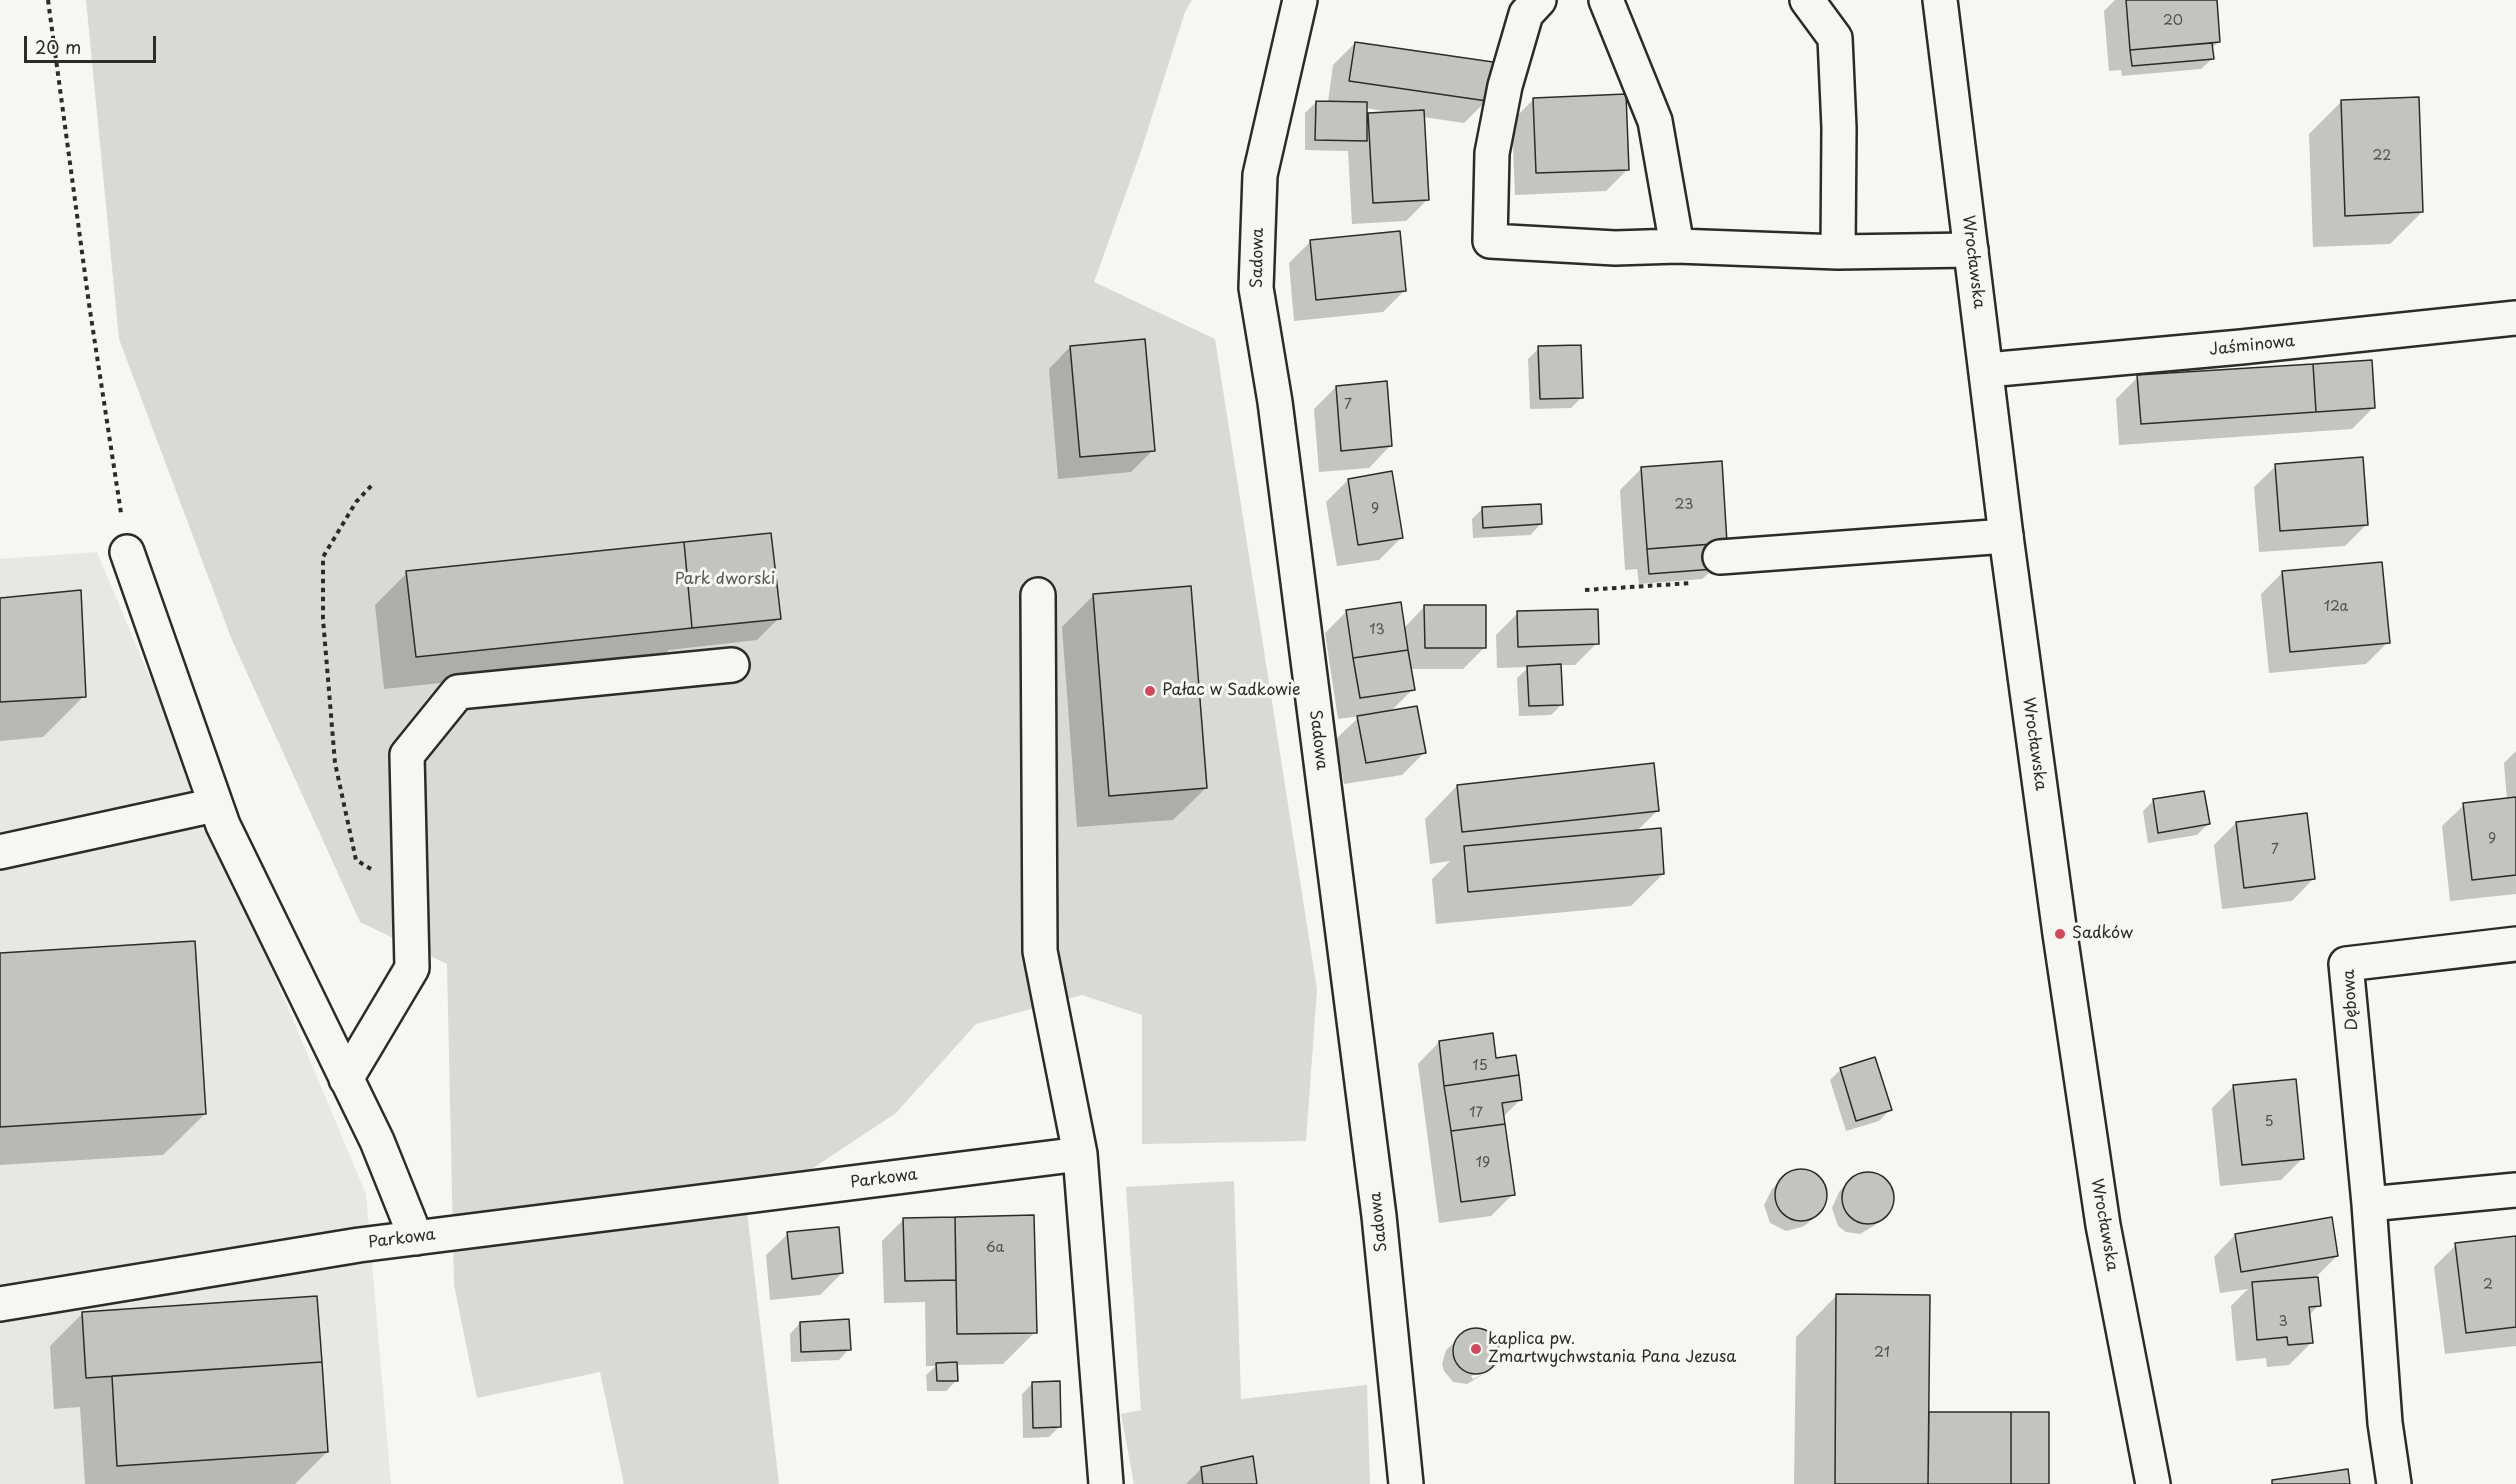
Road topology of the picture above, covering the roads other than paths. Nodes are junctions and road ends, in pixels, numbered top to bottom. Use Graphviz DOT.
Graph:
graph roads {
  1 [pos="1300,0"];
  2 [pos="1539,0"];
  3 [pos="1606,0"];
  4 [pos="1807,0"];
  5 [pos="1940,0"];
  6 [pos="1677,246"];
  7 [pos="1971,250"];
  8 [pos="1838,252"];
  9 [pos="2516,318"];
  10 [pos="1987,370"];
  11 [pos="2006,536"];
  12 [pos="127,552"];
  13 [pos="1720,557"];
  14 [pos="1038,596"];
  15 [pos="732,665"];
  16 [pos="215,805"];
  17 [pos="0,852"];
  18 [pos="2516,944"];
  19 [pos="346,1079"];
  20 [pos="1080,1154"];
  21 [pos="2516,1190"];
  22 [pos="2369,1204"];
  23 [pos="416,1238"];
  24 [pos="0,1304"];
  25 [pos="1106,1484"];
  26 [pos="1406,1484"];
  27 [pos="2153,1484"];
  28 [pos="2394,1484"];
  1 -- 26 [label="street, Sadowa"];
  2 -- 6 [label="street"];
  3 -- 6 [label="street"];
  4 -- 8 [label="street"];
  5 -- 7 [label="street, Wrocławska"];
  6 -- 8 [label="street"];
  7 -- 8 [label="street"];
  7 -- 10 [label="street, Wrocławska"];
  9 -- 10 [label="street, Jaśminowa"];
  10 -- 11 [label="street, Wrocławska"];
  11 -- 13 [label="street"];
  11 -- 27 [label="street, Wrocławska"];
  12 -- 16 [label="street"];
  14 -- 20 [label="street"];
  15 -- 19 [label="street"];
  16 -- 17 [label="street"];
  16 -- 19 [label="street"];
  18 -- 22 [label="street, Dębowa"];
  19 -- 23 [label="street"];
  20 -- 23 [label="street, Parkowa"];
  20 -- 25 [label="street"];
  21 -- 22 [label="street"];
  22 -- 28 [label="street, Dębowa"];
  23 -- 24 [label="street, Parkowa"];
}
